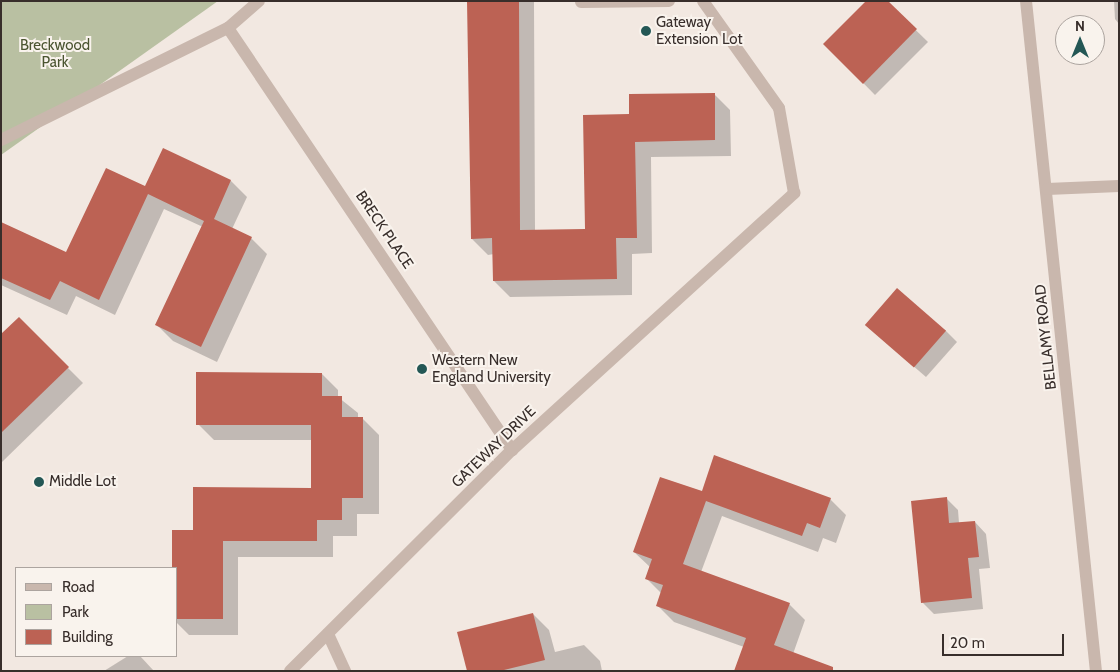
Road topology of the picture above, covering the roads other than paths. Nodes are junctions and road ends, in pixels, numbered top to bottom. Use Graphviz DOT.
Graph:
graph roads {
  1 [pos="259,1"];
  2 [pos="669,1"];
  3 [pos="703,1"];
  4 [pos="1026,1"];
  5 [pos="581,2"];
  6 [pos="228,28"];
  7 [pos="1,140"];
  8 [pos="1119,186"];
  9 [pos="1048,189"];
  10 [pos="512,450"];
  11 [pos="328,634"];
  12 [pos="290,671"];
  13 [pos="345,671"];
  14 [pos="1096,671"];
  1 -- 6 [label="street"];
  2 -- 5 [label="street"];
  3 -- 10 [label="street, GATEWAY DRIVE"];
  4 -- 9 [label="street, BELLAMY ROAD"];
  6 -- 7 [label="street"];
  6 -- 10 [label="street, BRECK PLACE"];
  8 -- 9 [label="street"];
  9 -- 14 [label="street, BELLAMY ROAD"];
  10 -- 11 [label="street, GATEWAY DRIVE"];
  11 -- 12 [label="street, GATEWAY DRIVE"];
  11 -- 13 [label="street"];
}
